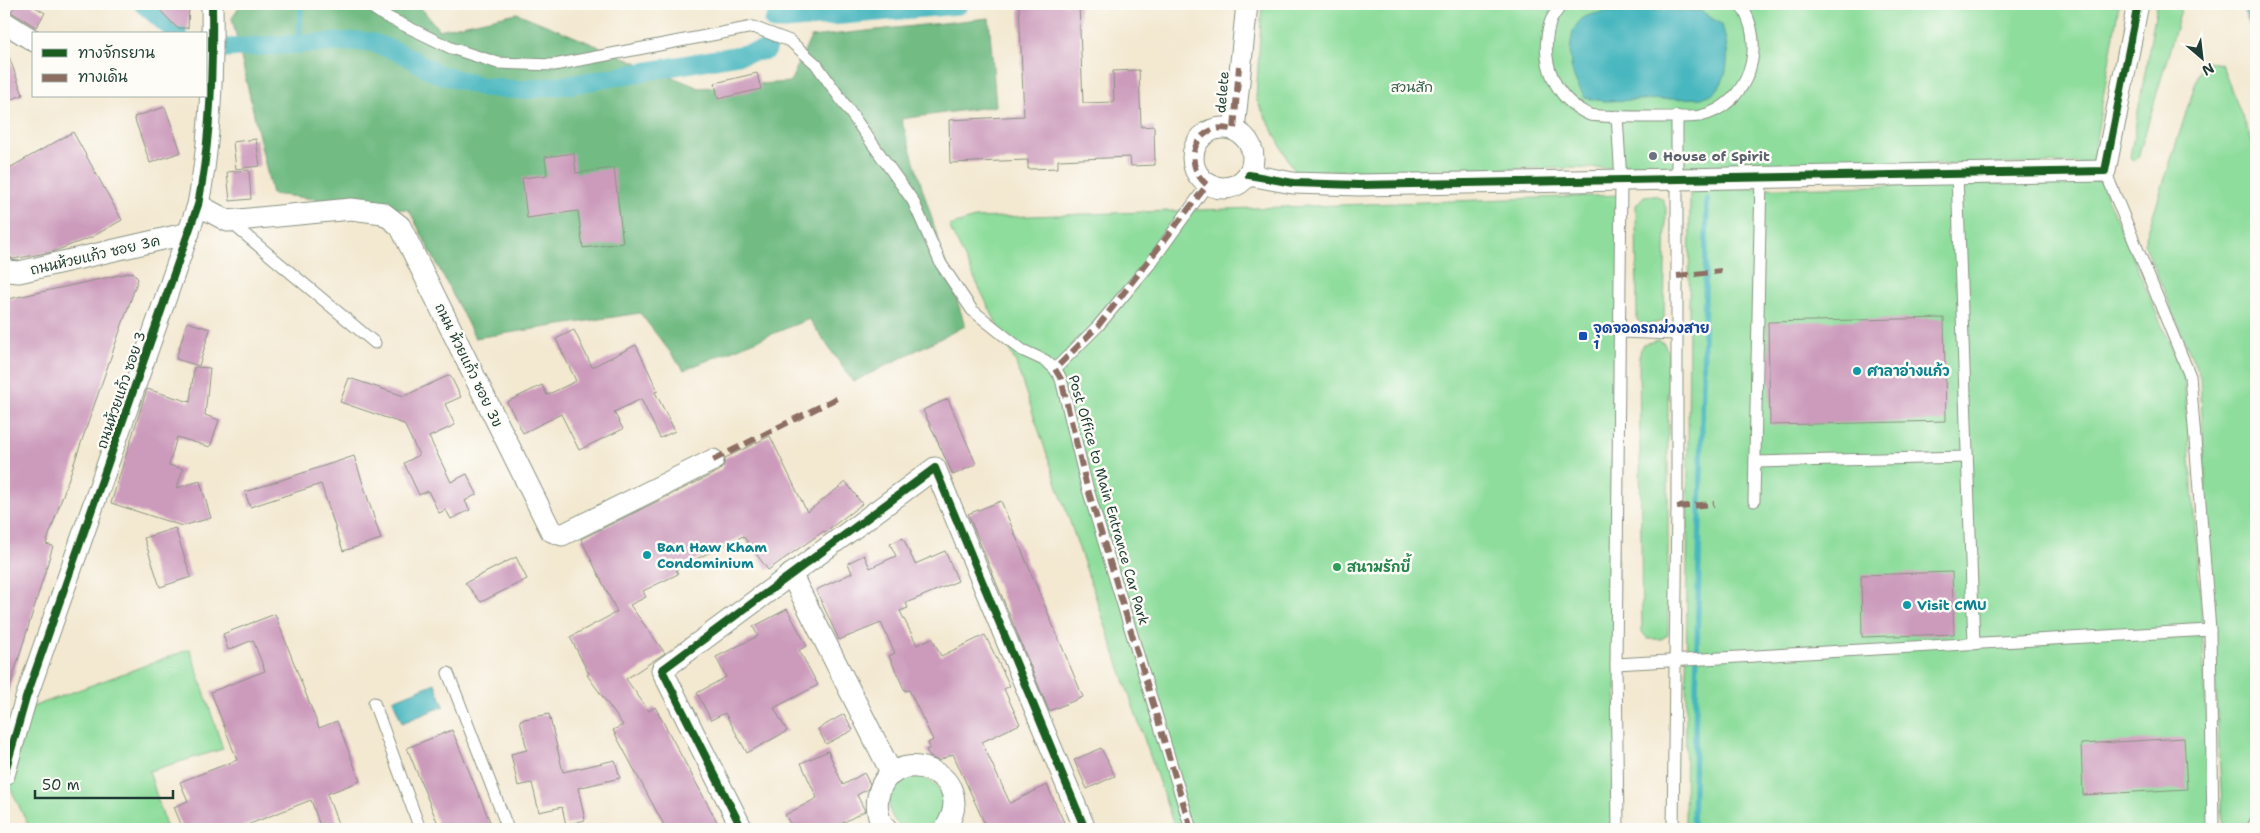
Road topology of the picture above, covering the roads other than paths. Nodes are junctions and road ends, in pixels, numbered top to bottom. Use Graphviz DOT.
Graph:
graph roads {
  1 [pos="212,4"];
  2 [pos="367,4"];
  3 [pos="1247,4"];
  4 [pos="1562,4"];
  5 [pos="1740,4"];
  6 [pos="2138,4"];
  7 [pos="4,22"];
  8 [pos="32,40"];
  9 [pos="210,49"];
  10 [pos="1617,116"];
  11 [pos="1678,116"];
  12 [pos="1234,130"];
  13 [pos="2105,170"];
  14 [pos="1957,174"];
  15 [pos="1249,175"];
  16 [pos="1761,178"];
  17 [pos="1677,180"];
  18 [pos="1621,181"];
  19 [pos="1207,185"];
  20 [pos="198,205"];
  21 [pos="228,221"];
  22 [pos="189,233"];
  23 [pos="4,267"];
  24 [pos="1620,332"];
  25 [pos="1676,334"];
  26 [pos="375,343"];
  27 [pos="1055,369"];
  28 [pos="1967,457"];
  29 [pos="713,460"];
  30 [pos="1755,462"];
  31 [pos="1754,501"];
  32 [pos="791,574"];
  33 [pos="2210,630"];
  34 [pos="1974,644"];
  35 [pos="1674,662"];
  36 [pos="1616,664"];
  37 [pos="448,673"];
  38 [pos="374,703"];
  39 [pos="892,774"];
  40 [pos="4,775"];
  41 [pos="2256,820"];
  42 [pos="420,829"];
  43 [pos="508,829"];
  44 [pos="742,829"];
  45 [pos="886,829"];
  46 [pos="945,829"];
  47 [pos="1085,829"];
  48 [pos="1190,829"];
  49 [pos="1618,829"];
  50 [pos="1673,829"];
  51 [pos="2213,829"];
  52 [pos="2252,829"];
  1 -- 9 [label="street, ถนนห้วยแก้ว ซอย 3"];
  2 -- 27 [label="lane"];
  3 -- 12 [label="lane"];
  4 -- 10 [label="lane"];
  5 -- 11 [label="lane"];
  6 -- 13 [label="street"];
  7 -- 8 [label="street"];
  9 -- 20 [label="street, ถนนห้วยแก้ว ซอย 3"];
  10 -- 11 [label="lane"];
  10 -- 18 [label="lane"];
  11 -- 17 [label="lane"];
  12 -- 15 [label="lane"];
  12 -- 19 [label="street"];
  13 -- 14 [label="street"];
  13 -- 33 [label="lane"];
  14 -- 16 [label="street"];
  14 -- 28 [label="lane"];
  15 -- 18 [label="street"];
  15 -- 19 [label="lane"];
  16 -- 17 [label="street"];
  16 -- 30 [label="lane"];
  17 -- 18 [label="street"];
  17 -- 25 [label="lane"];
  18 -- 24 [label="lane"];
  19 -- 27 [label="lane"];
  20 -- 21 [label="street"];
  20 -- 22 [label="street, ถนนห้วยแก้ว ซอย 3"];
  21 -- 26 [label="lane"];
  21 -- 29 [label="street, ถนน ห้วยแก้ว ซอย 3ข"];
  22 -- 23 [label="street, ถนนห้วยแก้ว ซอย 3ค"];
  22 -- 40 [label="street, ถนนห้วยแก้ว ซอย 3"];
  24 -- 25 [label="lane"];
  24 -- 36 [label="lane"];
  25 -- 35 [label="lane"];
  27 -- 48 [label="lane"];
  28 -- 30 [label="lane"];
  28 -- 34 [label="lane"];
  30 -- 31 [label="lane"];
  32 -- 39 [label="street"];
  32 -- 44 [label="street"];
  32 -- 47 [label="street"];
  33 -- 34 [label="lane"];
  33 -- 51 [label="lane"];
  34 -- 35 [label="lane"];
  35 -- 36 [label="lane"];
  35 -- 50 [label="lane"];
  36 -- 49 [label="lane"];
  37 -- 43 [label="lane"];
  38 -- 42 [label="lane"];
  39 -- 45 [label="street"];
  39 -- 46 [label="street"];
  41 -- 52 [label="lane"];
}
